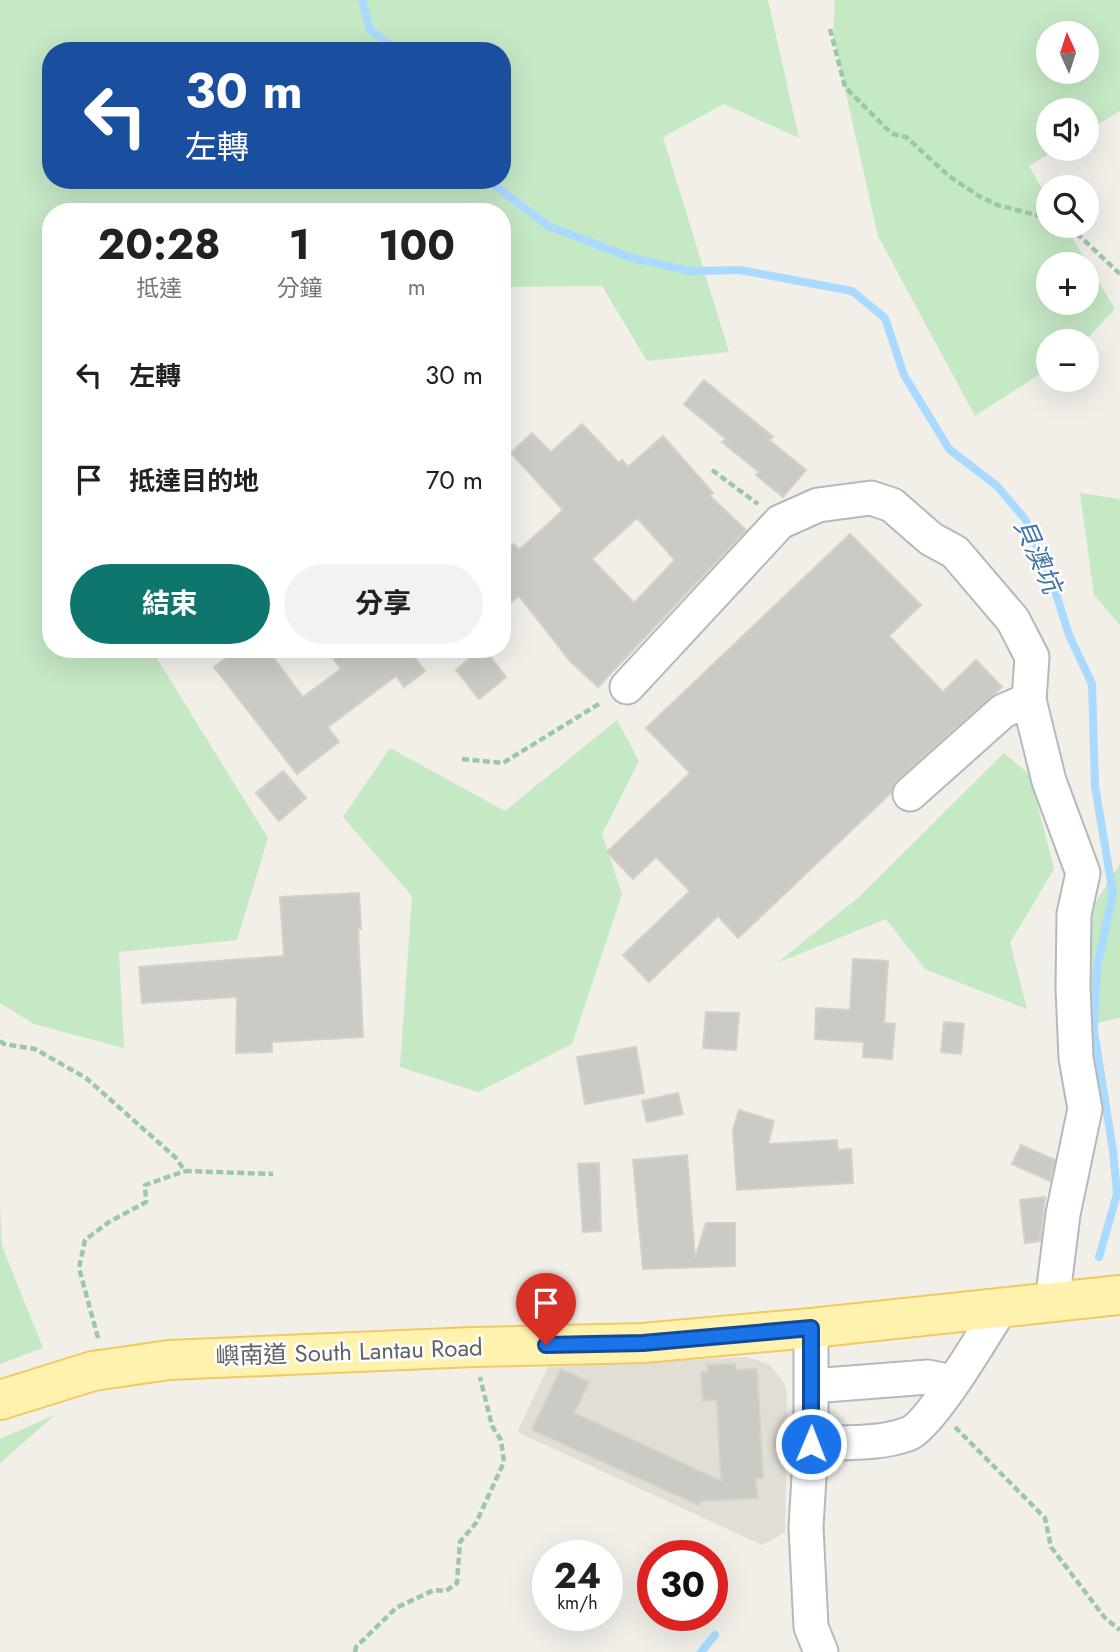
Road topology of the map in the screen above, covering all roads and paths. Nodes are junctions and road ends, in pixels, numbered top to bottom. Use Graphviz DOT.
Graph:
graph roads {
  1 [pos="830,29"];
  2 [pos="1036,215"];
  3 [pos="1082,238"];
  4 [pos="1120,274"];
  5 [pos="712,470"];
  6 [pos="780,522"];
  7 [pos="627,687"];
  8 [pos="1029,700"];
  9 [pos="462,759"];
  10 [pos="910,794"];
  11 [pos="0,1041"];
  12 [pos="186,1171"];
  13 [pos="273,1174"];
  14 [pos="1120,1295"];
  15 [pos="1052,1303"];
  16 [pos="1000,1309"];
  17 [pos="811,1328"];
  18 [pos="98,1340"];
  19 [pos="480,1375"];
  20 [pos="952,1382"];
  21 [pos="812,1386"];
  22 [pos="0,1400"];
  23 [pos="959,1417"];
  24 [pos="954,1425"];
  25 [pos="943,1434"];
  26 [pos="811,1444"];
  27 [pos="1120,1630"];
  28 [pos="355,1652"];
  29 [pos="821,1652"];
  1 -- 2 [label="path"];
  3 -- 4 [label="path"];
  5 -- 6 [label="path"];
  6 -- 7 [label="street"];
  6 -- 8 [label="street"];
  7 -- 9 [label="path"];
  8 -- 10 [label="street"];
  8 -- 15 [label="street"];
  11 -- 12 [label="path"];
  12 -- 13 [label="path"];
  12 -- 18 [label="path"];
  14 -- 15 [label="main road, 嶼南道 South Lantau Road"];
  15 -- 16 [label="main road, 嶼南道 South Lantau Road"];
  16 -- 17 [label="main road, 嶼南道 South Lantau Road"];
  16 -- 20 [label="street"];
  17 -- 21 [label="street"];
  17 -- 22 [label="main road, 嶼南道 South Lantau Road"];
  19 -- 28 [label="path"];
  20 -- 21 [label="street"];
  20 -- 26 [label="street"];
  21 -- 26 [label="street"];
  23 -- 24 [label="path"];
  24 -- 25 [label="path"];
  24 -- 27 [label="path"];
  26 -- 29 [label="street"];
}
